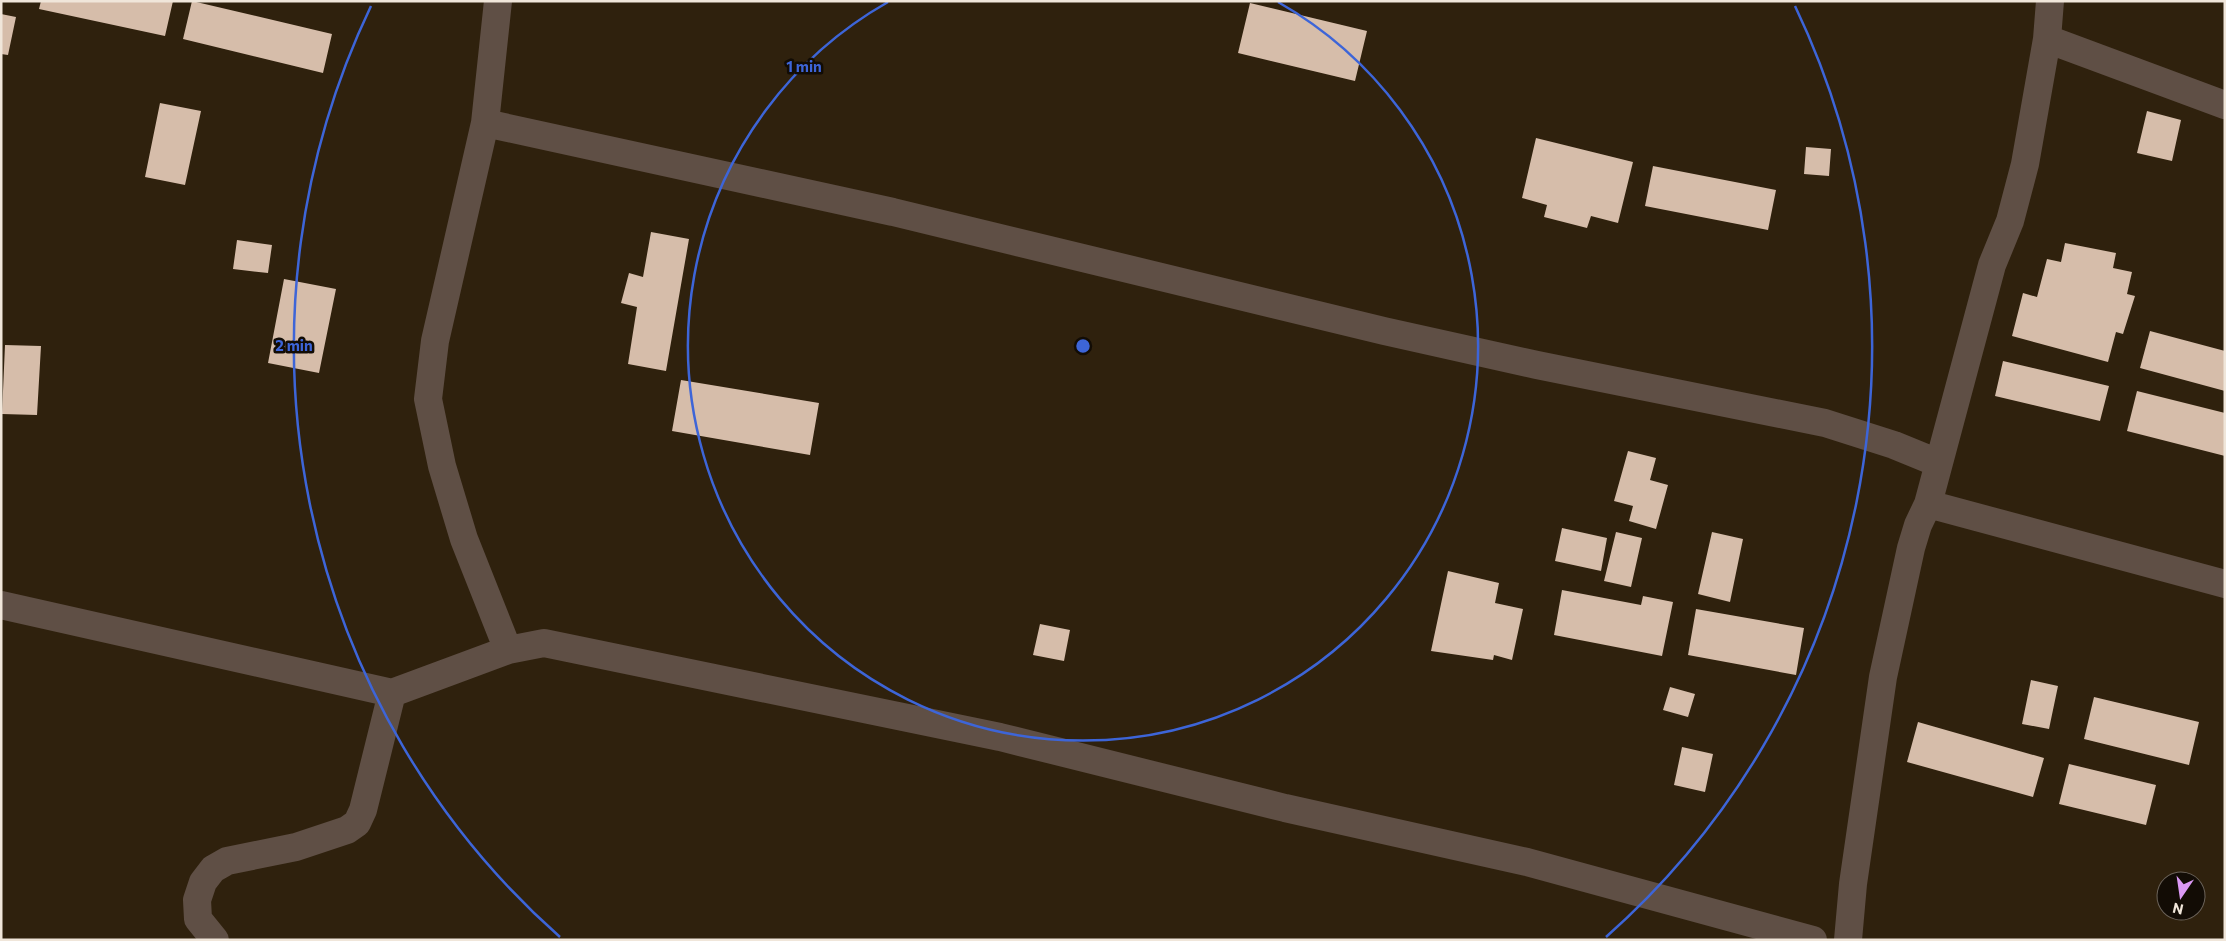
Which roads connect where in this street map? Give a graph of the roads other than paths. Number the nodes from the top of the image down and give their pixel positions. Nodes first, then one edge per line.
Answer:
1 (498, 1) edge
2 (2050, 1) edge
3 (2047, 39) junction
4 (2225, 105) edge
5 (485, 123) junction
6 (1938, 463) junction
7 (1928, 504) junction
8 (2225, 584) edge
9 (1, 605) edge
10 (508, 650) junction
11 (392, 693) junction
12 (215, 940) edge
13 (1813, 940) edge
14 (1848, 940) edge

1 - 5 street
2 - 3 street
3 - 4 street
3 - 6 street
5 - 6 street
5 - 10 street
6 - 7 street
7 - 8 street
7 - 14 street
9 - 11 street
10 - 11 street
10 - 13 street
11 - 12 street

